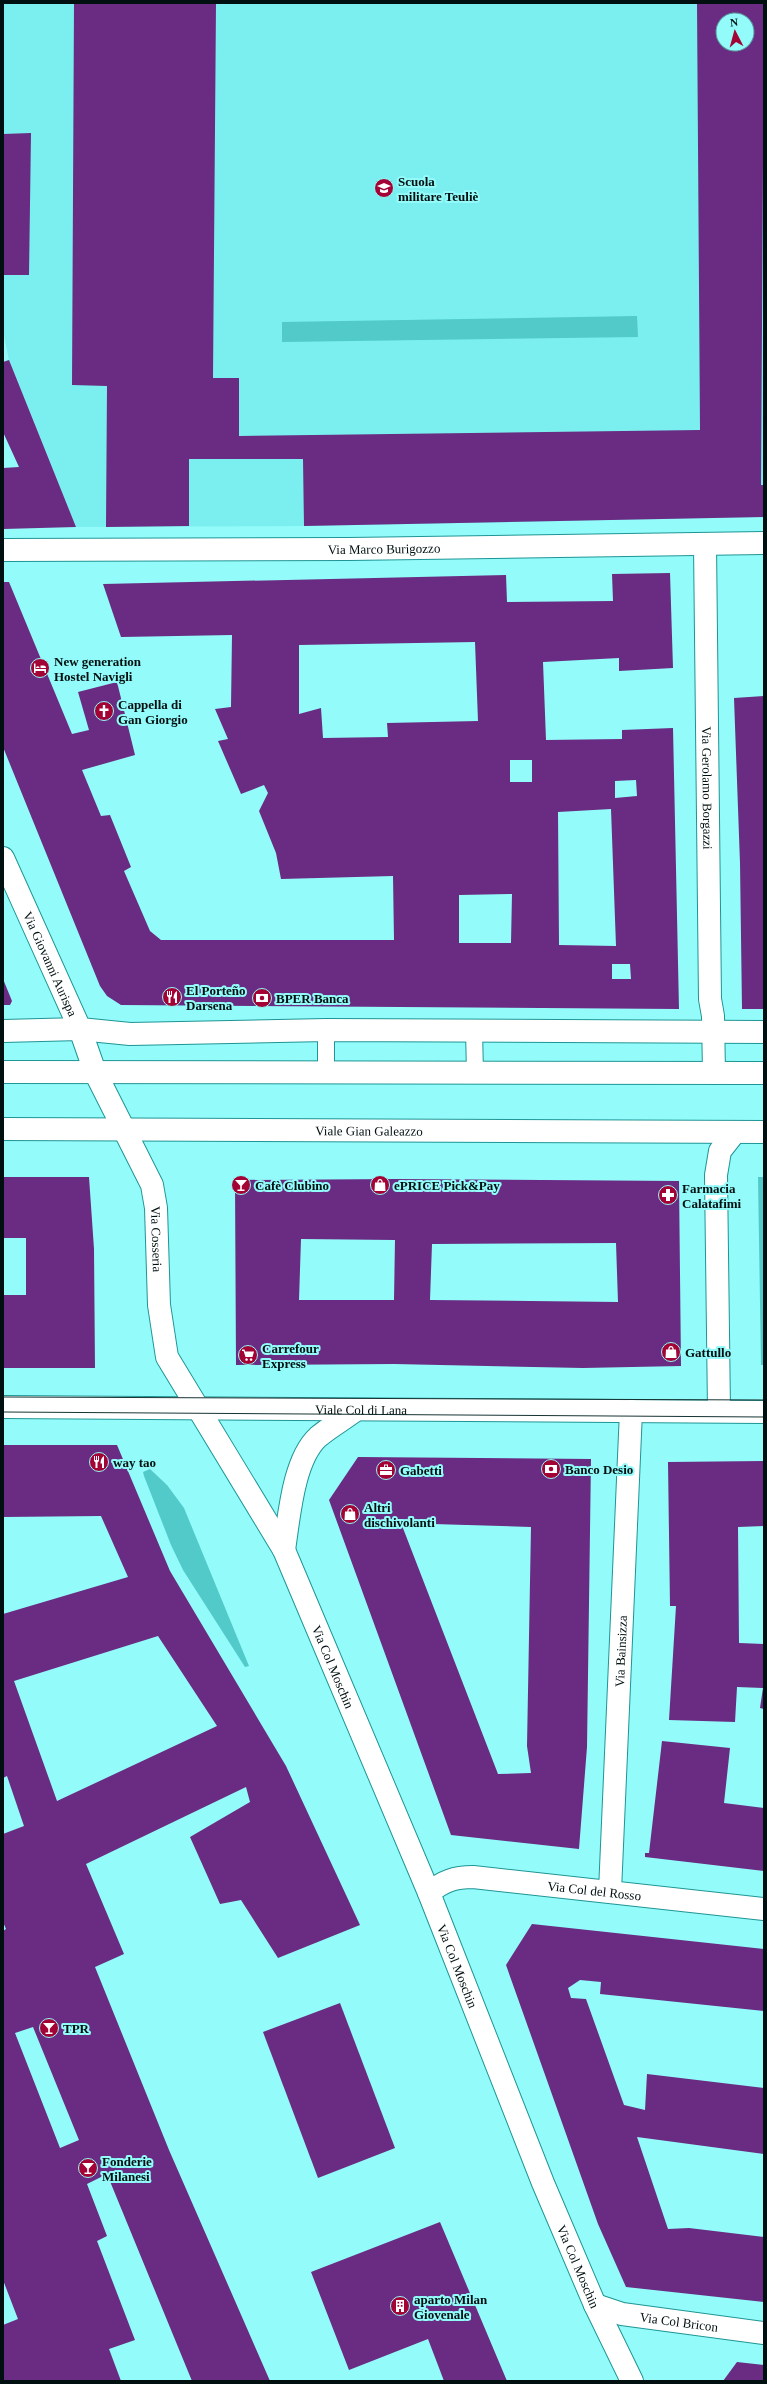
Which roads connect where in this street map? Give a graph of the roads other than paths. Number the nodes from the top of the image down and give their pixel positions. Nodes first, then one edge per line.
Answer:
1 (764, 543) edge
2 (705, 544) junction
3 (3, 550) edge
4 (3, 858) edge
5 (80, 1029) junction
6 (326, 1030) junction
7 (474, 1030) junction
8 (3, 1031) edge
9 (713, 1032) junction
10 (764, 1032) edge
11 (3, 1072) edge
12 (96, 1072) junction
13 (326, 1072) junction
14 (475, 1073) junction
15 (714, 1073) junction
16 (764, 1073) edge
17 (3, 1129) edge
18 (125, 1130) junction
19 (735, 1132) junction
20 (764, 1132) edge
21 (3, 1407) edge
22 (200, 1410) junction
23 (356, 1410) junction
24 (631, 1411) junction
25 (719, 1411) junction
26 (764, 1412) edge
27 (284, 1550) junction
28 (610, 1891) junction
29 (429, 1893) junction
30 (764, 1909) edge
31 (595, 2305) junction
32 (764, 2333) edge
33 (632, 2381) edge

1 - 2 street, Via Marco Burigozzo
2 - 3 street, Via Marco Burigozzo
2 - 9 street, Via Gerolamo Borgazzi
4 - 5 street, Via Giovanni Aurispa
5 - 6 street
5 - 8 street
5 - 12 street, Via Giovanni Aurispa
6 - 7 street
6 - 13 lane
7 - 9 street
7 - 14 lane
9 - 10 street
9 - 15 street
11 - 12 street
12 - 13 street
12 - 18 street, Via Cosseria
13 - 14 street
14 - 15 street
15 - 16 street
17 - 18 street, Viale Gian Galeazzo
18 - 19 street, Viale Gian Galeazzo
18 - 22 street, Via Cosseria
19 - 20 street, Viale Gian Galeazzo
19 - 25 street
21 - 22 street, Viale Col di Lana
22 - 23 street, Viale Col di Lana
22 - 27 street, Via Col Moschin
23 - 24 street, Viale Col di Lana
23 - 27 street
24 - 25 street, Viale Col di Lana
24 - 28 street, Via Bainsizza
25 - 26 street, Viale Col di Lana
27 - 29 street, Via Col Moschin
28 - 29 street, Via Col del Rosso
28 - 30 street, Via Col del Rosso
29 - 31 street, Via Col Moschin
31 - 32 street, Via Col Bricon
31 - 33 street, Via Col Moschin

